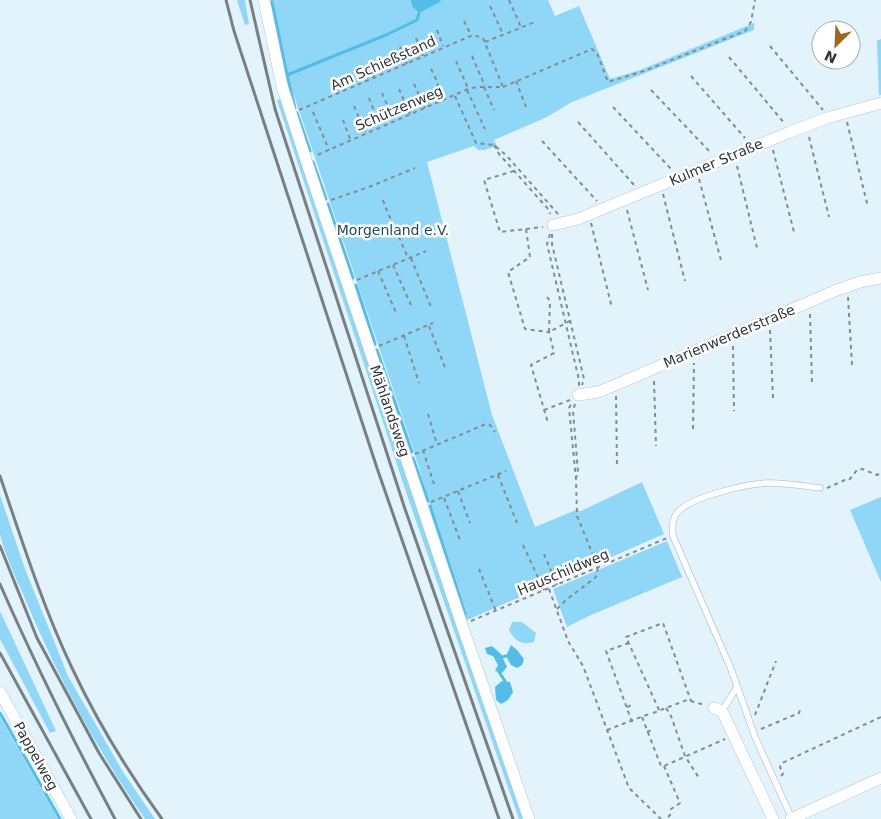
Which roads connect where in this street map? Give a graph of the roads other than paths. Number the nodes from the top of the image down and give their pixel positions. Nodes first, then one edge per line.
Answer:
1 (266, 0) edge
2 (881, 103) edge
3 (554, 224) road end
4 (881, 278) edge
5 (578, 395) road end
6 (820, 488) road end
7 (737, 688) junction
8 (0, 692) edge
9 (718, 710) joint
10 (881, 778) edge
11 (796, 818) edge
12 (71, 819) edge
13 (529, 819) edge
14 (773, 819) edge

1 - 13 street, Mählandsweg
2 - 3 street, Kulmer Straße
4 - 5 street, Marienwerderstraße
6 - 7 lane
7 - 9 lane
7 - 11 lane
8 - 12 street, Pappelweg
9 - 14 street
10 - 11 street

